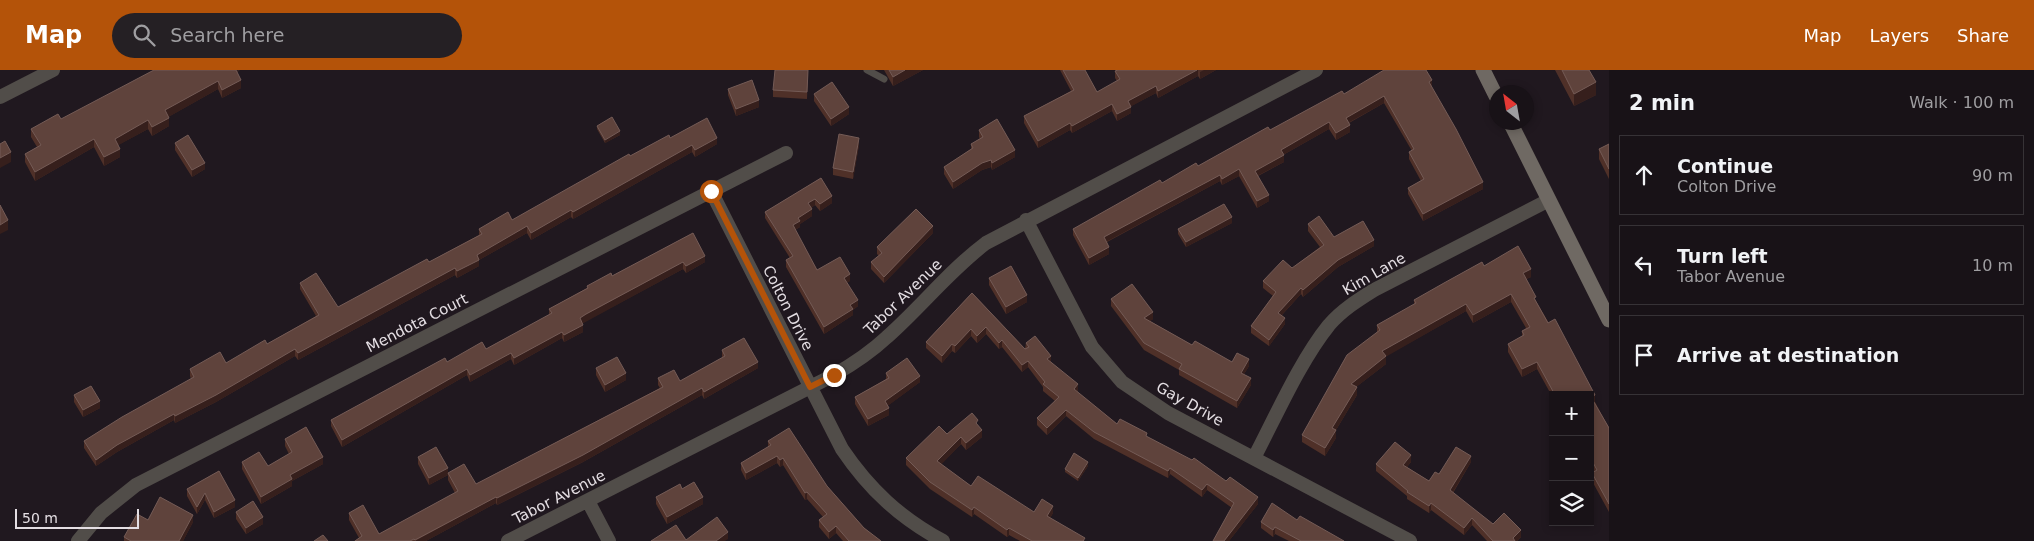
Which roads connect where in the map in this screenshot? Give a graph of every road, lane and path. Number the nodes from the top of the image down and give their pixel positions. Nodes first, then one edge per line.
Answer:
1 (53, 70) edge
2 (867, 70) edge
3 (1316, 70) edge
4 (1483, 70) edge
5 (884, 79) dead end
6 (1490, 85) edge
7 (0, 97) edge
8 (1514, 130) edge
9 (786, 153) dead end
10 (711, 191) junction
11 (1549, 200) junction
12 (1026, 220) junction
13 (1609, 320) edge
14 (810, 387) junction
15 (1254, 458) junction
16 (588, 501) junction
17 (78, 541) edge
18 (508, 541) edge
19 (608, 541) edge
20 (943, 541) edge
21 (1410, 541) edge

1 - 7 street
2 - 5 lane
3 - 12 street, Tabor Avenue
4 - 6 main road
8 - 11 main road
9 - 10 street, Mendota Court
10 - 14 street, Colton Drive
10 - 17 street, Mendota Court
11 - 13 main road
11 - 15 street, Kim Lane
12 - 14 street, Tabor Avenue
12 - 15 street, Gay Drive
14 - 16 street, Tabor Avenue
14 - 20 street, Colton Drive
15 - 21 street, Gay Drive
16 - 18 street, Tabor Avenue
16 - 19 street

